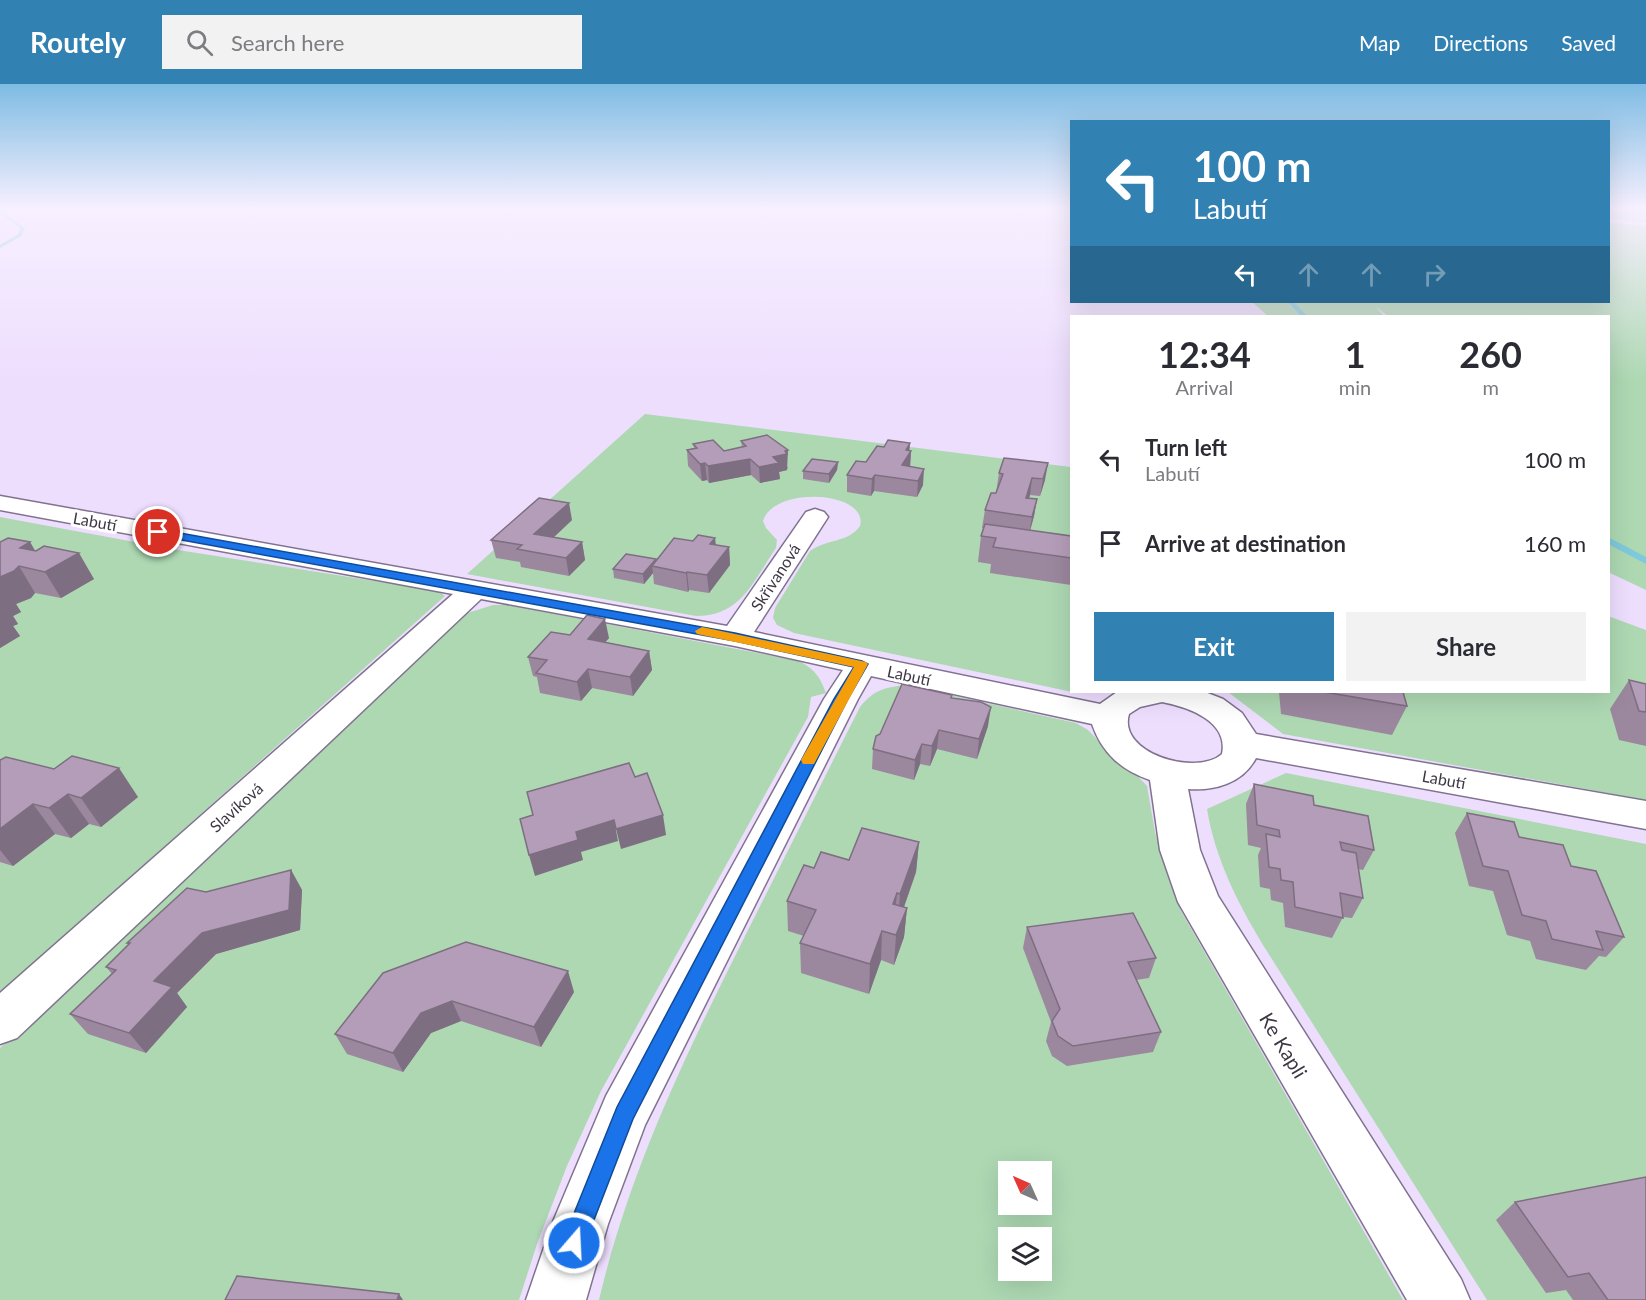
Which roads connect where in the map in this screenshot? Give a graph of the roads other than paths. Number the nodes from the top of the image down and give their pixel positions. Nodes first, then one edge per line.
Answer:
1 (0, 503) edge
2 (814, 518) dead end
3 (473, 591) junction
4 (735, 637) junction
5 (862, 664) junction
6 (1143, 693) edge
7 (1182, 693) edge
8 (1109, 717) junction
9 (1243, 744) junction
10 (1167, 774) junction
11 (1646, 815) edge
12 (0, 1023) edge
13 (556, 1300) edge
14 (1440, 1300) edge

1 - 3 street, Labutí
2 - 4 street, Skřivanová
3 - 4 street, Labutí
3 - 12 street, Slavíková
4 - 5 street, Labutí
5 - 8 street, Labutí
5 - 13 street
6 - 8 street
7 - 9 street
8 - 10 street
9 - 10 street
9 - 11 street, Labutí
10 - 14 street, Ke Kapli

